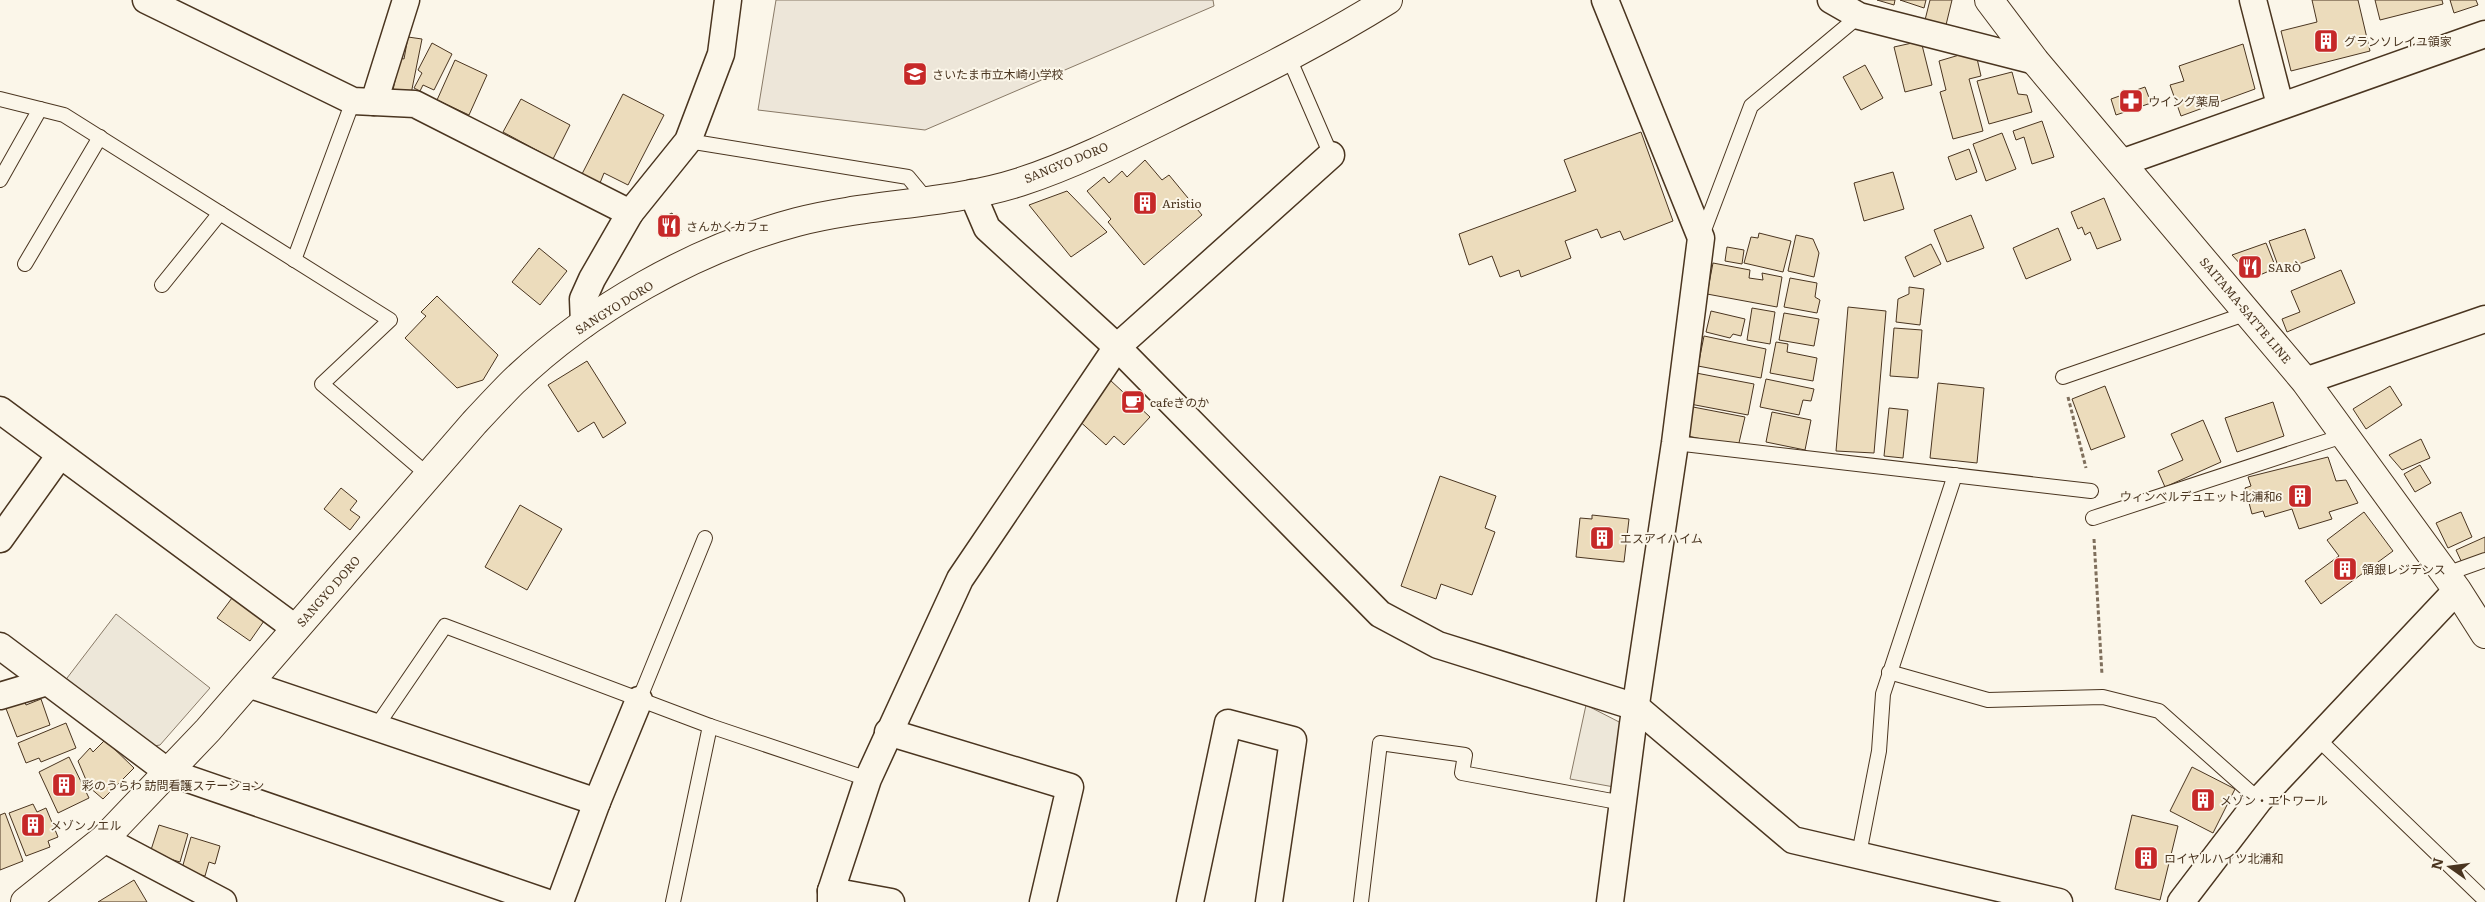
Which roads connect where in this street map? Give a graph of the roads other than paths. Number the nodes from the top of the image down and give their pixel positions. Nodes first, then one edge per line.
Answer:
1 (146, 0) edge
2 (406, 0) edge
3 (728, 0) edge
4 (1388, 0) edge
5 (1605, 0) edge
6 (1831, 0) edge
7 (1989, 0) edge
8 (2253, 0) edge
9 (1859, 16) junction
10 (2485, 34) edge
11 (1289, 58) junction
12 (2035, 61) junction
13 (0, 98) edge
14 (364, 101) junction
15 (2280, 105) junction
16 (40, 109) junction
17 (100, 137) junction
18 (688, 142) junction
19 (1330, 155) joint
20 (2120, 163) junction
21 (0, 180) edge
22 (972, 193) junction
23 (927, 200) junction
24 (220, 213) junction
25 (630, 214) junction
26 (1701, 238) junction
27 (294, 260) junction
28 (25, 264) dead end
29 (162, 285) dead end
30 (2248, 313) junction
31 (2485, 319) edge
32 (584, 324) junction
33 (1117, 347) junction
34 (2063, 377) road end
35 (2305, 381) junction
36 (0, 410) edge
37 (2346, 434) junction
38 (1675, 443) junction
39 (60, 455) junction
40 (428, 475) junction
41 (1955, 475) junction
42 (2091, 491) road end
43 (2093, 518) road end
44 (0, 538) edge
45 (705, 538) dead end
46 (2485, 560) edge
47 (2452, 582) junction
48 (295, 628) junction
49 (2485, 634) edge
50 (0, 646) edge
51 (1889, 672) junction
52 (47, 682) junction
53 (248, 684) junction
54 (0, 696) edge
55 (639, 700) junction
56 (1636, 707) junction
57 (710, 726) junction
58 (376, 728) junction
59 (888, 732) junction
60 (2318, 738) junction
61 (168, 772) junction
62 (868, 779) junction
63 (2259, 800) junction
64 (597, 802) junction
65 (1623, 803) junction
66 (104, 839) junction
67 (1859, 854) junction
68 (831, 896) edge
69 (2485, 900) edge
70 (214, 901) edge
71 (25, 902) edge
72 (545, 902) edge
73 (560, 902) edge
74 (673, 902) edge
75 (890, 902) edge
76 (1043, 902) edge
77 (1190, 902) edge
78 (1269, 902) edge
79 (1361, 902) edge
80 (1610, 902) edge
81 (2059, 902) edge
82 (2181, 902) edge

1 - 14 street
2 - 14 street
3 - 18 street
4 - 11 main road, SANGYO DORO
5 - 26 street
6 - 9 street
7 - 12 main road, SAITAMA-SATTE LINE
8 - 15 street
9 - 12 street
9 - 26 lane
10 - 15 street
11 - 19 lane
11 - 22 main road, SANGYO DORO
12 - 20 main road, SAITAMA-SATTE LINE
13 - 16 lane
14 - 25 street
14 - 27 lane
15 - 20 street
16 - 17 lane
16 - 21 lane
17 - 24 lane
17 - 28 lane
18 - 23 lane
18 - 25 street
19 - 33 street
20 - 30 main road, SAITAMA-SATTE LINE
22 - 23 main road, SANGYO DORO
22 - 33 street
23 - 32 main road, SANGYO DORO
24 - 27 lane
24 - 29 lane
25 - 32 street
26 - 38 street
27 - 40 lane
30 - 34 lane
30 - 35 main road, SAITAMA-SATTE LINE
31 - 35 street
32 - 40 main road, SANGYO DORO
33 - 56 street
33 - 59 street
35 - 37 main road, SAITAMA-SATTE LINE
36 - 39 street
37 - 43 lane
37 - 47 main road, SAITAMA-SATTE LINE
38 - 41 lane
38 - 56 street
39 - 44 street
39 - 48 street
40 - 48 main road, SANGYO DORO
41 - 42 lane
41 - 51 lane
45 - 55 lane
46 - 47 lane
47 - 49 main road, SAITAMA-SATTE LINE
47 - 60 street
48 - 53 main road, SANGYO DORO
50 - 52 street
51 - 63 lane
51 - 67 lane
52 - 54 street
52 - 61 street
53 - 58 street
53 - 61 main road, SANGYO DORO
55 - 57 lane
55 - 58 lane
55 - 64 street
56 - 65 street
56 - 67 street
57 - 62 lane
57 - 74 lane
58 - 64 street
59 - 62 street
59 - 76 street
60 - 63 street
60 - 69 lane
61 - 66 main road, SANGYO DORO
61 - 72 street
62 - 68 street
63 - 82 street
64 - 73 street
65 - 79 lane
65 - 80 street
66 - 70 street
66 - 71 main road, SANGYO DORO
67 - 81 street
68 - 75 street
77 - 78 street

